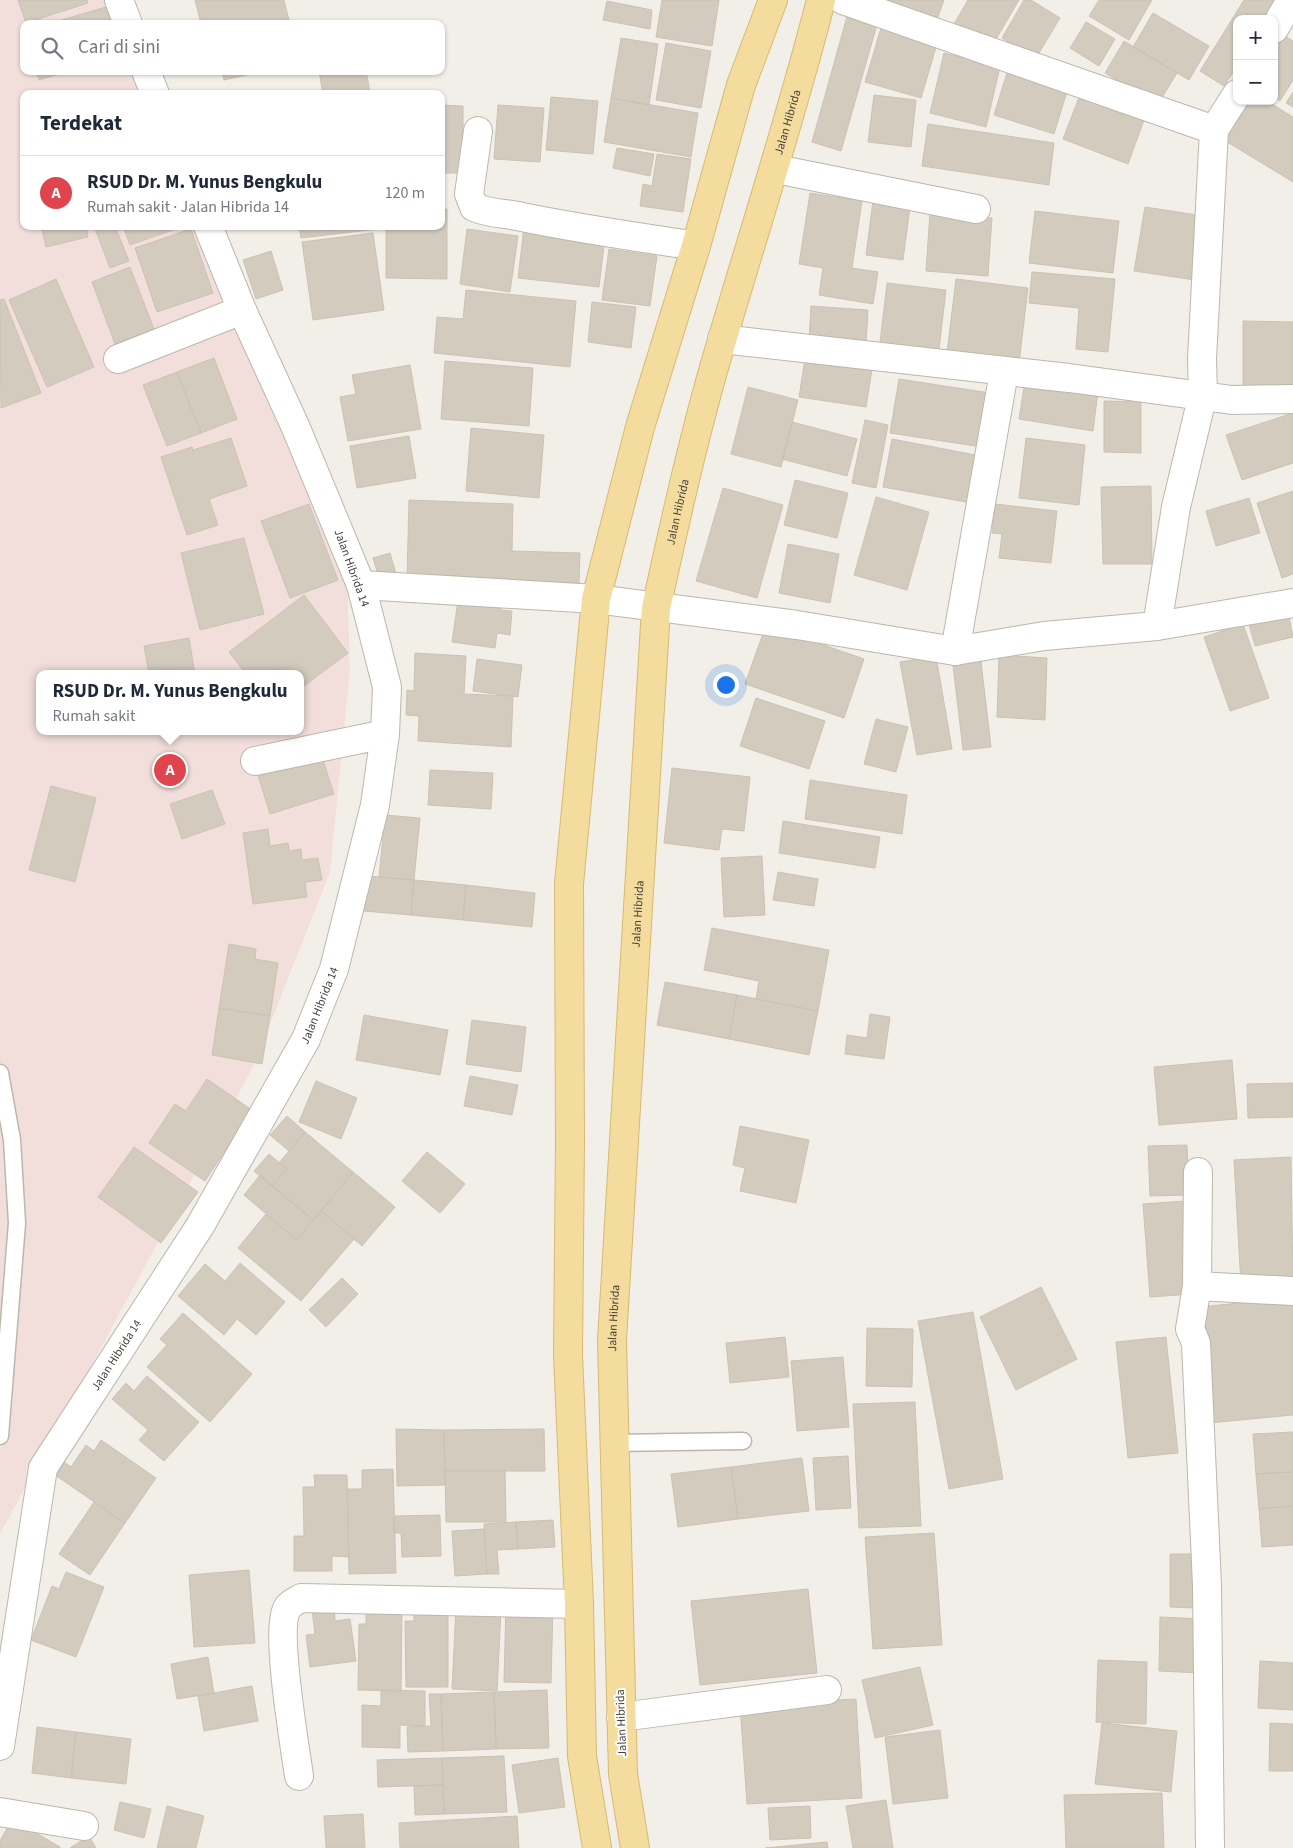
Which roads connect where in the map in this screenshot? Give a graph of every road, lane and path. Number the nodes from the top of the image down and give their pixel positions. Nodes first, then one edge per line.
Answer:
1 (119, 0) edge
2 (773, 0) edge
3 (821, 0) edge
4 (843, 0) edge
5 (1291, 0) edge
6 (126, 20) edge
7 (1278, 22) edge
8 (148, 75) edge
9 (153, 90) edge
10 (1233, 100) edge
11 (1214, 130) junction
12 (478, 131) dead end
13 (776, 169) junction
14 (976, 209) dead end
15 (210, 230) edge
16 (696, 246) junction
17 (242, 310) junction
18 (722, 339) junction
19 (118, 359) dead end
20 (1004, 372) junction
21 (1203, 394) junction
22 (1293, 399) edge
23 (361, 585) junction
24 (596, 599) junction
25 (1293, 603) edge
26 (656, 608) junction
27 (1157, 626) junction
28 (956, 651) junction
29 (385, 734) junction
30 (255, 761) dead end
31 (0, 1073) edge
32 (1198, 1172) dead end
33 (1197, 1286) junction
34 (1293, 1291) edge
35 (0, 1436) edge
36 (743, 1441) dead end
37 (614, 1442) junction
38 (579, 1604) junction
39 (827, 1690) dead end
40 (621, 1717) junction
41 (0, 1746) edge
42 (299, 1776) dead end
43 (0, 1812) edge
44 (84, 1826) dead end
45 (597, 1848) edge
46 (635, 1848) edge
47 (1210, 1848) edge

1 - 6 street
2 - 16 main road
3 - 13 main road, Jalan Hibrida
4 - 11 street
5 - 7 street
8 - 9 street
10 - 11 street
11 - 21 street
12 - 16 street
13 - 14 street
13 - 18 main road, Jalan Hibrida
15 - 17 street, Jalan Hibrida 14
16 - 24 main road
17 - 19 street
17 - 23 street, Jalan Hibrida 14
18 - 20 street
18 - 26 main road, Jalan Hibrida
20 - 21 street
20 - 28 street
21 - 22 street
21 - 27 street
23 - 24 street
23 - 29 street, Jalan Hibrida 14
24 - 26 street
24 - 38 main road
25 - 27 street
26 - 28 street
26 - 37 main road, Jalan Hibrida
27 - 28 street
29 - 30 street
29 - 41 street, Jalan Hibrida 14
31 - 35 lane
32 - 33 street
33 - 34 street
33 - 47 street
36 - 37 lane
37 - 40 main road, Jalan Hibrida
38 - 42 street
38 - 45 main road
39 - 40 street
40 - 46 main road, Jalan Hibrida
43 - 44 street

